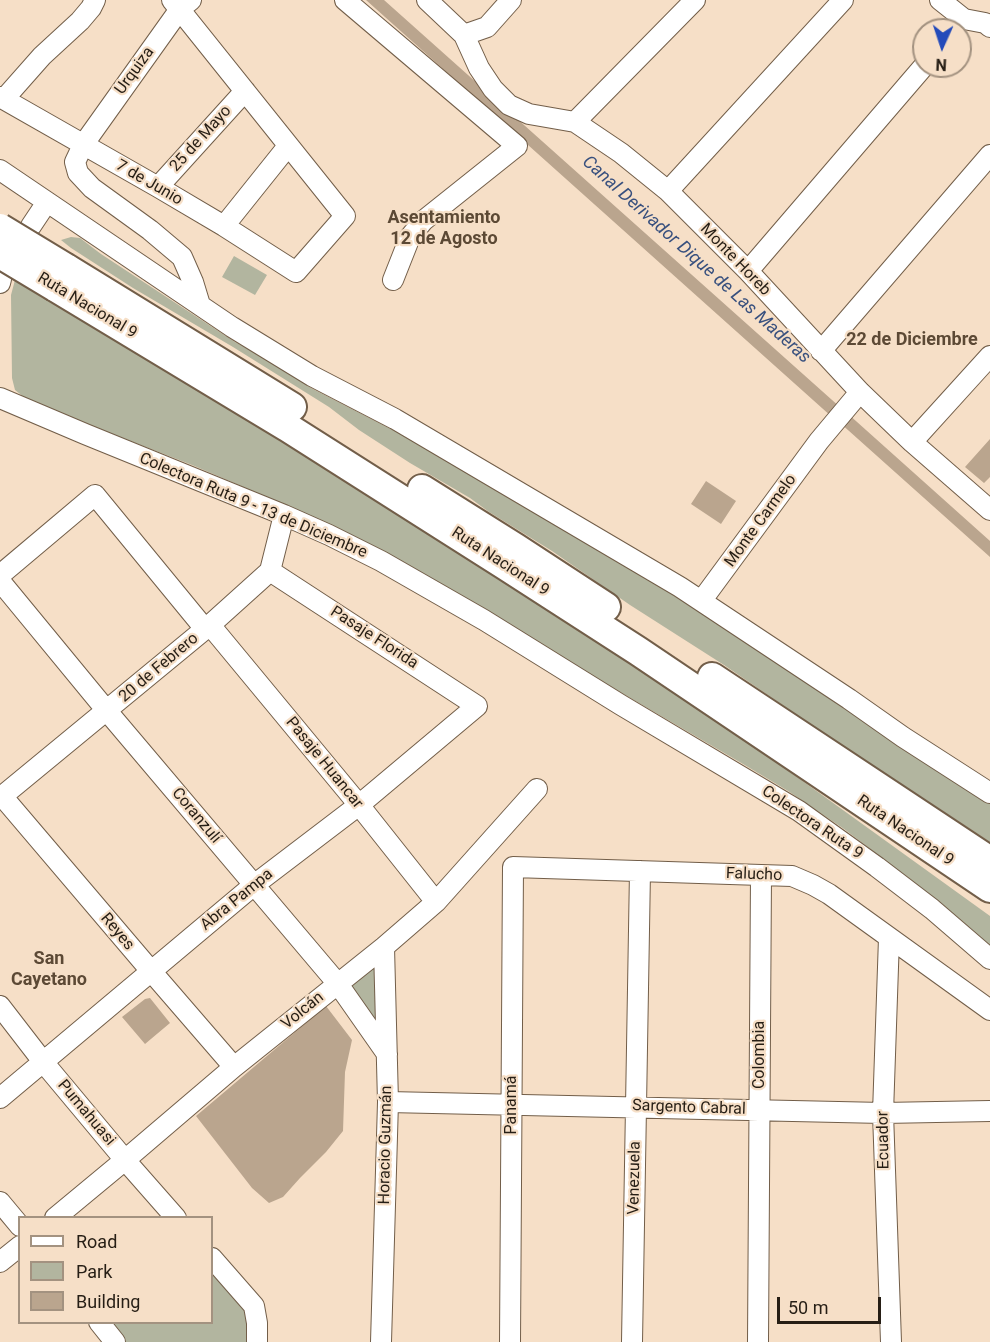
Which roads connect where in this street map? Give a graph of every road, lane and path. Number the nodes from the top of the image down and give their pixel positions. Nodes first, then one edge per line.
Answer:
1 (95, 0) edge
2 (345, 0) edge
3 (427, 0) edge
4 (511, 0) edge
5 (695, 0) edge
6 (843, 0) edge
7 (940, 0) edge
8 (181, 3) edge
9 (954, 18) edge
10 (972, 24) edge
11 (990, 27) edge
12 (464, 36) junction
13 (914, 78) edge
14 (245, 91) junction
15 (2, 98) edge
16 (575, 122) junction
17 (83, 145) junction
18 (288, 146) junction
19 (990, 155) edge
20 (0, 170) edge
21 (158, 186) junction
22 (668, 191) junction
23 (47, 202) junction
24 (31, 226) dead end
25 (224, 226) junction
26 (0, 228) edge
27 (0, 272) edge
28 (748, 272) junction
29 (61, 277) junction
30 (393, 280) dead end
31 (200, 305) junction
32 (821, 351) junction
33 (990, 356) edge
34 (860, 392) junction
35 (0, 398) edge
36 (912, 442) junction
37 (990, 510) edge
38 (284, 515) junction
39 (270, 571) junction
40 (0, 575) edge
41 (0, 581) edge
42 (702, 600) junction
43 (207, 627) junction
44 (621, 705) joint
45 (477, 706) joint
46 (107, 711) junction
47 (537, 789) dead end
48 (990, 793) edge
49 (1, 797) edge
50 (359, 805) junction
51 (950, 834) junction
52 (990, 851) edge
53 (990, 861) edge
54 (954, 864) junction
55 (513, 867) joint
56 (640, 871) junction
57 (760, 875) junction
58 (254, 885) junction
59 (990, 888) edge
60 (990, 897) edge
61 (436, 902) junction
62 (889, 938) junction
63 (384, 947) junction
64 (990, 959) edge
65 (151, 971) junction
66 (338, 984) junction
67 (0, 1006) edge
68 (990, 1010) edge
69 (387, 1054) junction
70 (44, 1063) junction
71 (234, 1067) junction
72 (0, 1098) edge
73 (388, 1102) junction
74 (512, 1104) junction
75 (636, 1107) junction
76 (760, 1111) junction
77 (990, 1111) edge
78 (883, 1113) junction
79 (125, 1160) junction
80 (0, 1202) edge
81 (57, 1216) edge
82 (174, 1216) edge
83 (18, 1224) edge
84 (18, 1248) edge
85 (213, 1259) edge
86 (0, 1262) edge
87 (100, 1324) edge
88 (115, 1342) edge
89 (257, 1342) edge
90 (381, 1342) edge
91 (510, 1342) edge
92 (632, 1342) edge
93 (758, 1342) edge
94 (891, 1342) edge

1 - 15 street
2 - 30 street
3 - 12 street
4 - 12 street
5 - 16 street
6 - 22 street
7 - 9 street
8 - 14 street
8 - 17 street, Urquiza
10 - 11 street
12 - 16 street
13 - 28 street
14 - 18 street
14 - 21 street, 25 de Mayo
15 - 17 street, 7 de Junio
16 - 22 street, Monte Horeb
17 - 21 street, 7 de Junio
17 - 31 street
18 - 25 street
18 - 25 street, 7 de Junio
19 - 32 street
20 - 23 street
21 - 25 street, 7 de Junio
22 - 28 street, Monte Horeb
23 - 24 street
23 - 31 street
26 - 29 highway, Ruta Nacional 9, bridge
27 - 29 highway, Ruta Nacional 9, bridge
28 - 32 street, Monte Horeb
29 - 51 highway, Ruta Nacional 9
29 - 54 highway, Ruta Nacional 9
31 - 42 street
32 - 34 street, Monte Horeb
33 - 36 street
34 - 36 street, Monte Horeb
34 - 42 street, Monte Carmelo
35 - 38 street, Colectora Ruta 9 - 13 de Diciembre
36 - 37 street, Monte Horeb
38 - 39 street
38 - 44 street, Colectora Ruta 9 - 13 de Diciembre
39 - 43 street, 20 de Febrero
39 - 45 street, Pasaje Florida
40 - 43 street, Pasaje Huancar
41 - 46 street, Coranzulí
42 - 48 street
43 - 46 street, 20 de Febrero
43 - 50 street, Pasaje Huancar
44 - 64 street, Colectora Ruta 9
45 - 50 street, Abra Pampa
46 - 49 street, 20 de Febrero
46 - 58 street, Coranzulí
47 - 61 street, Volcán
49 - 65 street, Reyes
50 - 58 street, Abra Pampa
50 - 61 street, Pasaje Huancar
51 - 52 highway
51 - 53 highway, Ruta Nacional 9
54 - 59 highway, Ruta Nacional 9
54 - 60 highway
55 - 56 street, Falucho
55 - 74 street, Panamá
56 - 57 street, Falucho
56 - 75 street, Venezuela
57 - 62 street, Falucho
57 - 76 street, Colombia
58 - 65 street, Abra Pampa
58 - 66 street, Coranzulí
61 - 63 street, Volcán
62 - 68 street, Falucho
62 - 78 street, Ecuador
63 - 66 street, Volcán
63 - 69 street, Horacio Guzmán
65 - 70 street, Abra Pampa
65 - 71 street, Reyes
66 - 69 street, Coranzulí
66 - 71 street, Volcán
67 - 70 street, Pumahuasi
69 - 73 street, Horacio Guzmán
70 - 72 street, Abra Pampa
70 - 79 street, Pumahuasi
71 - 79 street, Volcán
73 - 74 street, Sargento Cabral
73 - 90 street, Horacio Guzmán
74 - 75 street, Sargento Cabral
74 - 91 street, Panamá
75 - 76 street, Sargento Cabral
75 - 92 street, Venezuela
76 - 78 street, Sargento Cabral
76 - 93 street, Colombia
77 - 78 street, Sargento Cabral
78 - 94 street, Ecuador
79 - 81 street, Volcán
79 - 82 street, Pumahuasi
80 - 83 street
84 - 86 street
85 - 89 street
87 - 88 street

